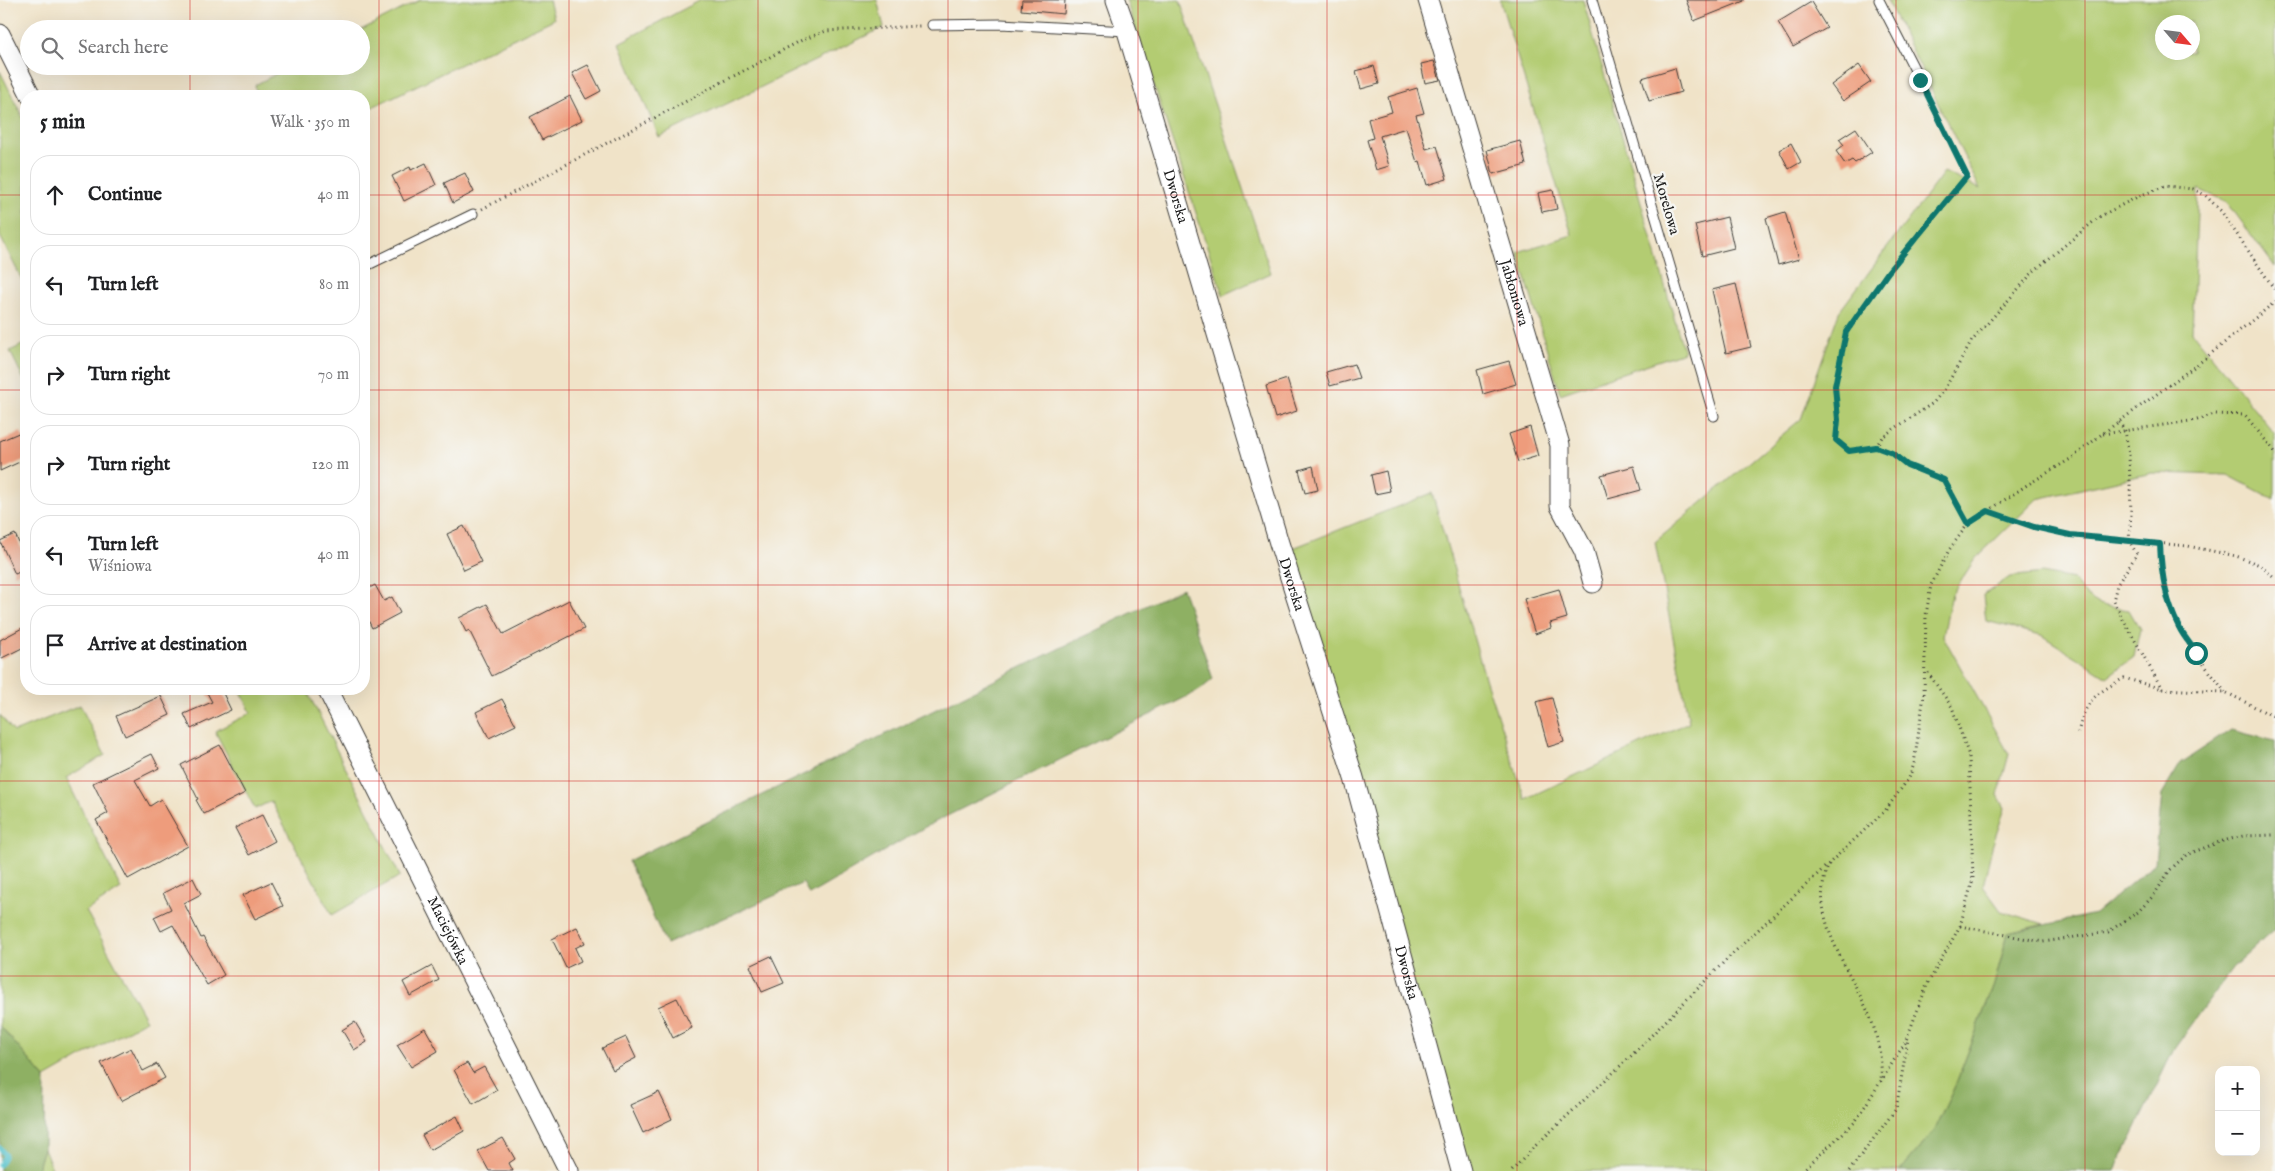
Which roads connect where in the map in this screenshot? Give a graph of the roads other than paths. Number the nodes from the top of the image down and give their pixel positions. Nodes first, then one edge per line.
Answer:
1 (1116, 0) edge
2 (1428, 0) edge
3 (1592, 0) edge
4 (1879, 0) edge
5 (932, 25) road end
6 (1128, 31) junction
7 (0, 34) edge
8 (20, 74) edge
9 (20, 75) edge
10 (1920, 80) road end
11 (28, 90) edge
12 (473, 214) road end
13 (370, 264) edge
14 (1714, 416) dead end
15 (1593, 583) dead end
16 (330, 695) edge
17 (569, 1171) edge
18 (1461, 1171) edge

1 - 6 street, Dworska
2 - 15 street, Jabłoniowa
3 - 14 lane, Morelowa
4 - 10 lane
5 - 6 lane
6 - 18 street, Dworska
7 - 8 street
9 - 11 street
12 - 13 lane
16 - 17 street, Maciejówka

